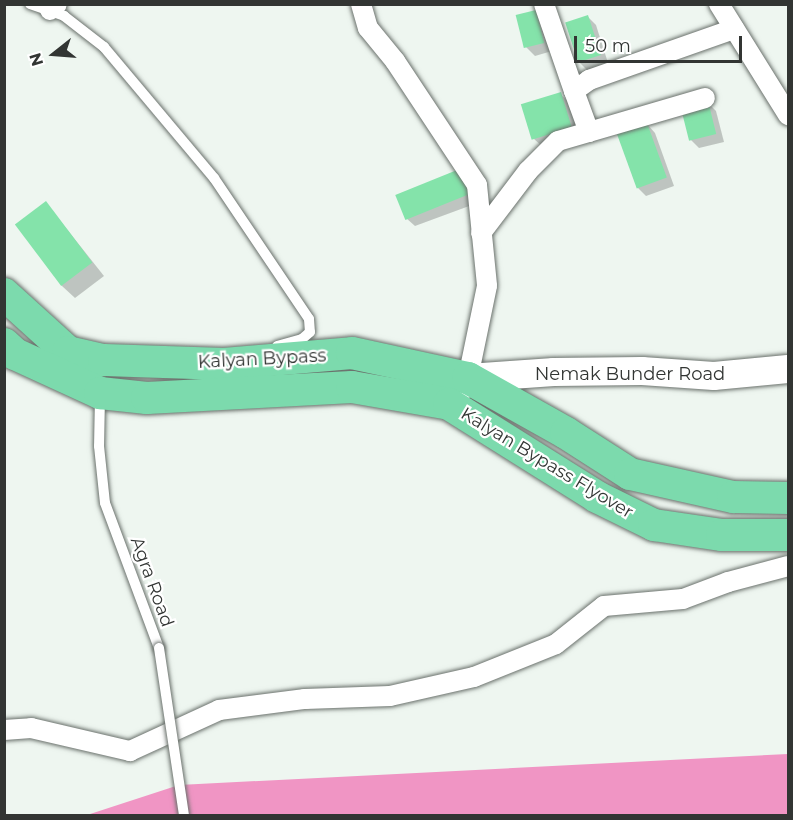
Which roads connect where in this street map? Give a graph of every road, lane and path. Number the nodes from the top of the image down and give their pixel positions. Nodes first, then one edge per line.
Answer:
1 (30, 4) edge
2 (544, 4) edge
3 (719, 4) edge
4 (367, 6) edge
5 (54, 7) edge
6 (734, 29) junction
7 (574, 91) junction
8 (705, 98) dead end
9 (789, 115) edge
10 (589, 132) junction
11 (482, 233) junction
12 (4, 294) edge
13 (4, 344) edge
14 (224, 364) junction
15 (789, 369) edge
16 (102, 377) junction
17 (468, 378) junction
18 (449, 404) junction
19 (721, 487) dead end
20 (789, 489) edge
21 (789, 498) edge
22 (789, 535) edge
23 (789, 566) edge
24 (4, 730) edge
25 (184, 816) edge

1 - 5 lane
2 - 7 street
3 - 6 street
4 - 11 street
5 - 14 lane
6 - 7 street
6 - 9 street
7 - 10 street
8 - 10 street
10 - 11 street
11 - 17 street
12 - 16 main road, Kalyan Bypass
13 - 16 main road, Kalyan Bypass
14 - 16 main road, Kalyan Bypass
14 - 17 main road, Kalyan Bypass
15 - 17 street, Nemak Bunder Road
16 - 18 main road, Kalyan Bypass
16 - 25 lane, Agra Road, bridge
17 - 18 street
17 - 21 main road, Kalyan Bypass Flyover
18 - 22 main road, Kalyan Bypass Flyover
19 - 20 street
23 - 24 street

